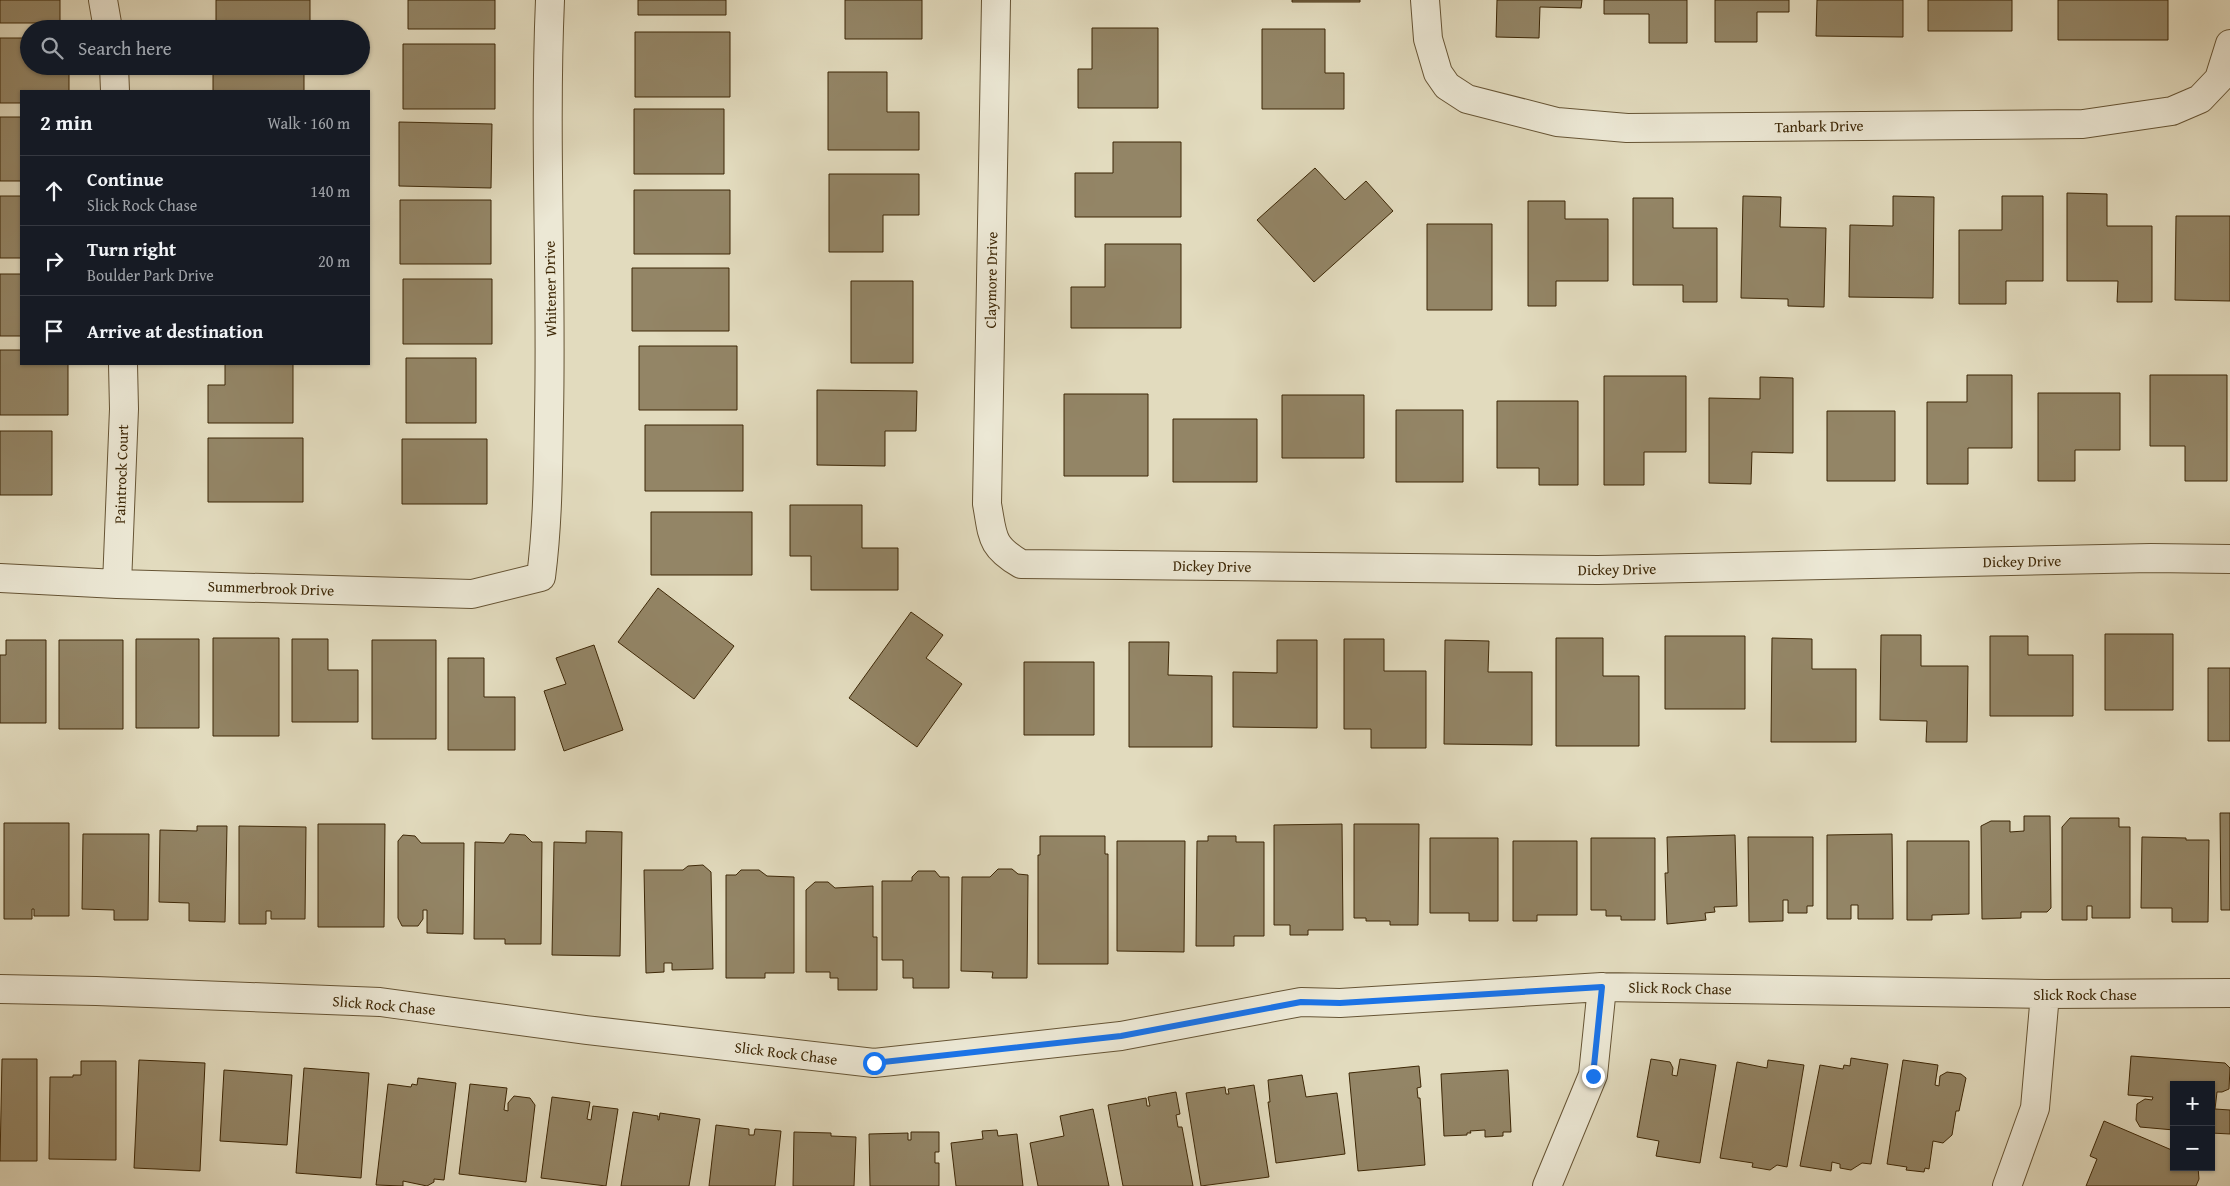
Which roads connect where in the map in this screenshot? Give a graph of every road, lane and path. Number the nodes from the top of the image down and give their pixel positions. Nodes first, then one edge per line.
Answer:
1 (103, 0) edge
2 (550, 0) edge
3 (996, 0) edge
4 (1425, 0) edge
5 (106, 20) edge
6 (2230, 44) edge
7 (114, 75) edge
8 (115, 90) edge
9 (123, 365) edge
10 (1006, 555) joint
11 (2230, 559) edge
12 (541, 577) joint
13 (0, 578) edge
14 (117, 584) junction
15 (1602, 987) junction
16 (0, 990) edge
17 (2230, 993) edge
18 (2045, 994) junction
19 (1547, 1186) edge
20 (2007, 1186) edge

1 - 5 street
2 - 12 street, Whitener Drive
3 - 10 street, Claymore Drive
4 - 6 street, Tanbark Drive
7 - 8 street
9 - 14 street, Paintrock Court
10 - 11 street, Dickey Drive
12 - 14 street, Summerbrook Drive
13 - 14 street, Summerbrook Drive
15 - 16 street, Slick Rock Chase
15 - 18 street, Slick Rock Chase
15 - 19 street
17 - 18 street, Slick Rock Chase
18 - 20 street

